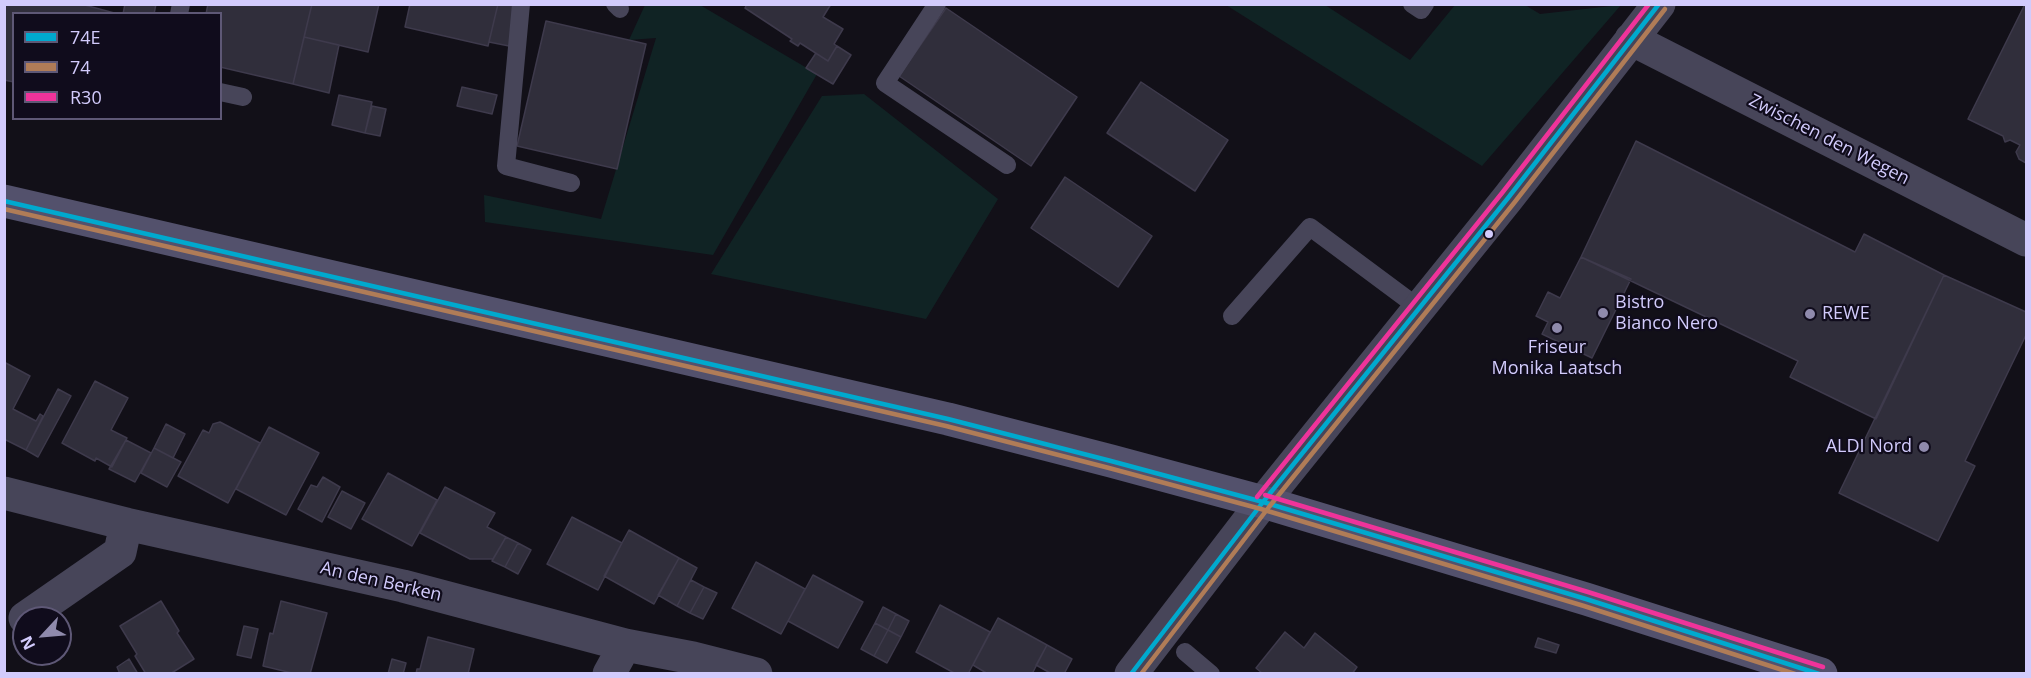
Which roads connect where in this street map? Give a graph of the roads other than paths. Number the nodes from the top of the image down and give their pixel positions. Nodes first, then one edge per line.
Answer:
1 (521, 4) edge
2 (937, 4) edge
3 (1412, 4) edge
4 (1425, 4) edge
5 (1659, 4) edge
6 (1631, 39) junction
7 (222, 92) edge
8 (243, 97) dead end
9 (1007, 165) dead end
10 (571, 183) dead end
11 (4, 201) edge
12 (2026, 240) edge
13 (1419, 308) junction
14 (1232, 316) dead end
15 (4, 493) edge
16 (1263, 502) junction
17 (126, 524) junction
18 (42, 606) edge
19 (625, 645) junction
20 (1185, 652) dead end
21 (609, 674) edge
22 (756, 674) edge
23 (1131, 674) edge
24 (1211, 674) edge
25 (1821, 674) edge

1 - 10 lane
2 - 9 lane
3 - 4 lane
5 - 6 street
6 - 12 street, Zwischen den Wegen
6 - 13 street
7 - 8 lane
11 - 16 main road
13 - 14 lane
13 - 16 street
15 - 17 street, An den Berken
16 - 23 street
16 - 25 main road
17 - 18 street
17 - 19 street, An den Berken
19 - 21 street
19 - 22 street, An den Berken
20 - 24 lane

